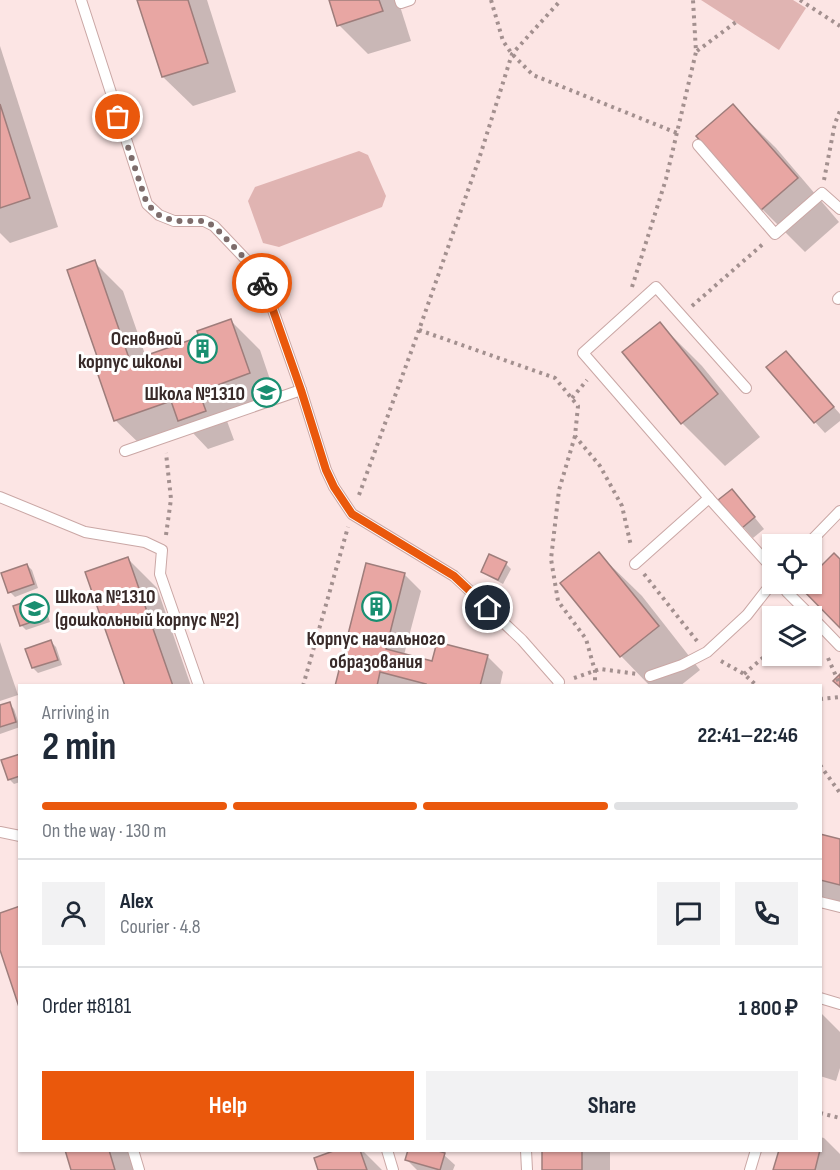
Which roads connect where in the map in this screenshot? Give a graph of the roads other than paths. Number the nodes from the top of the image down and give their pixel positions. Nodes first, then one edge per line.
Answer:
1 (81, 0) edge
2 (400, 0) edge
3 (410, 0) edge
4 (698, 145) dead end
5 (840, 209) edge
6 (746, 388) dead end
7 (301, 390) junction
8 (125, 451) dead end
9 (0, 497) edge
10 (709, 498) junction
11 (840, 511) edge
12 (818, 534) edge
13 (762, 557) edge
14 (635, 564) road end
15 (763, 594) edge
16 (789, 594) edge
17 (800, 606) edge
18 (822, 628) edge
19 (840, 646) edge
20 (650, 676) road end
21 (198, 684) edge
22 (559, 684) edge
23 (0, 831) edge
24 (18, 836) edge
25 (822, 902) edge
26 (840, 907) edge
27 (822, 999) edge
28 (840, 1004) edge
29 (134, 1152) edge
30 (388, 1152) edge
31 (526, 1152) edge
32 (755, 1152) edge
33 (139, 1170) edge
34 (393, 1170) edge
35 (527, 1170) edge
36 (750, 1170) edge

1 - 7 lane
2 - 3 lane
4 - 5 lane
6 - 10 lane
7 - 8 lane
7 - 22 lane
9 - 21 lane
10 - 13 lane
10 - 14 lane
11 - 12 lane
15 - 20 lane
16 - 17 lane
18 - 19 lane
23 - 24 lane
25 - 26 lane
27 - 28 lane
29 - 33 lane
30 - 34 lane
31 - 35 lane
32 - 36 lane

